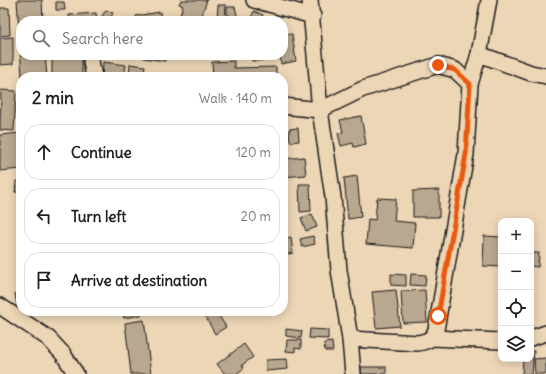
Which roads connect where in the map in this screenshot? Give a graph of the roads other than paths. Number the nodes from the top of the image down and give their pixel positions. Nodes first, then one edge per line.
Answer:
1 (254, 0) edge
2 (310, 0) edge
3 (489, 0) edge
4 (313, 16) junction
5 (479, 54) junction
6 (91, 60) dead end
7 (93, 72) edge
8 (546, 76) edge
9 (470, 84) junction
10 (288, 107) edge
11 (320, 110) junction
12 (0, 306) edge
13 (546, 334) edge
14 (534, 337) edge
15 (432, 338) junction
16 (350, 339) junction
17 (498, 341) edge
18 (76, 374) edge
19 (353, 374) edge

1 - 4 street
2 - 4 street
3 - 5 street
4 - 11 street
5 - 8 street
5 - 9 street
6 - 7 street
9 - 11 street
9 - 15 street
10 - 11 street
11 - 16 street
12 - 18 street
13 - 14 street
15 - 16 street
15 - 17 street
16 - 19 street

